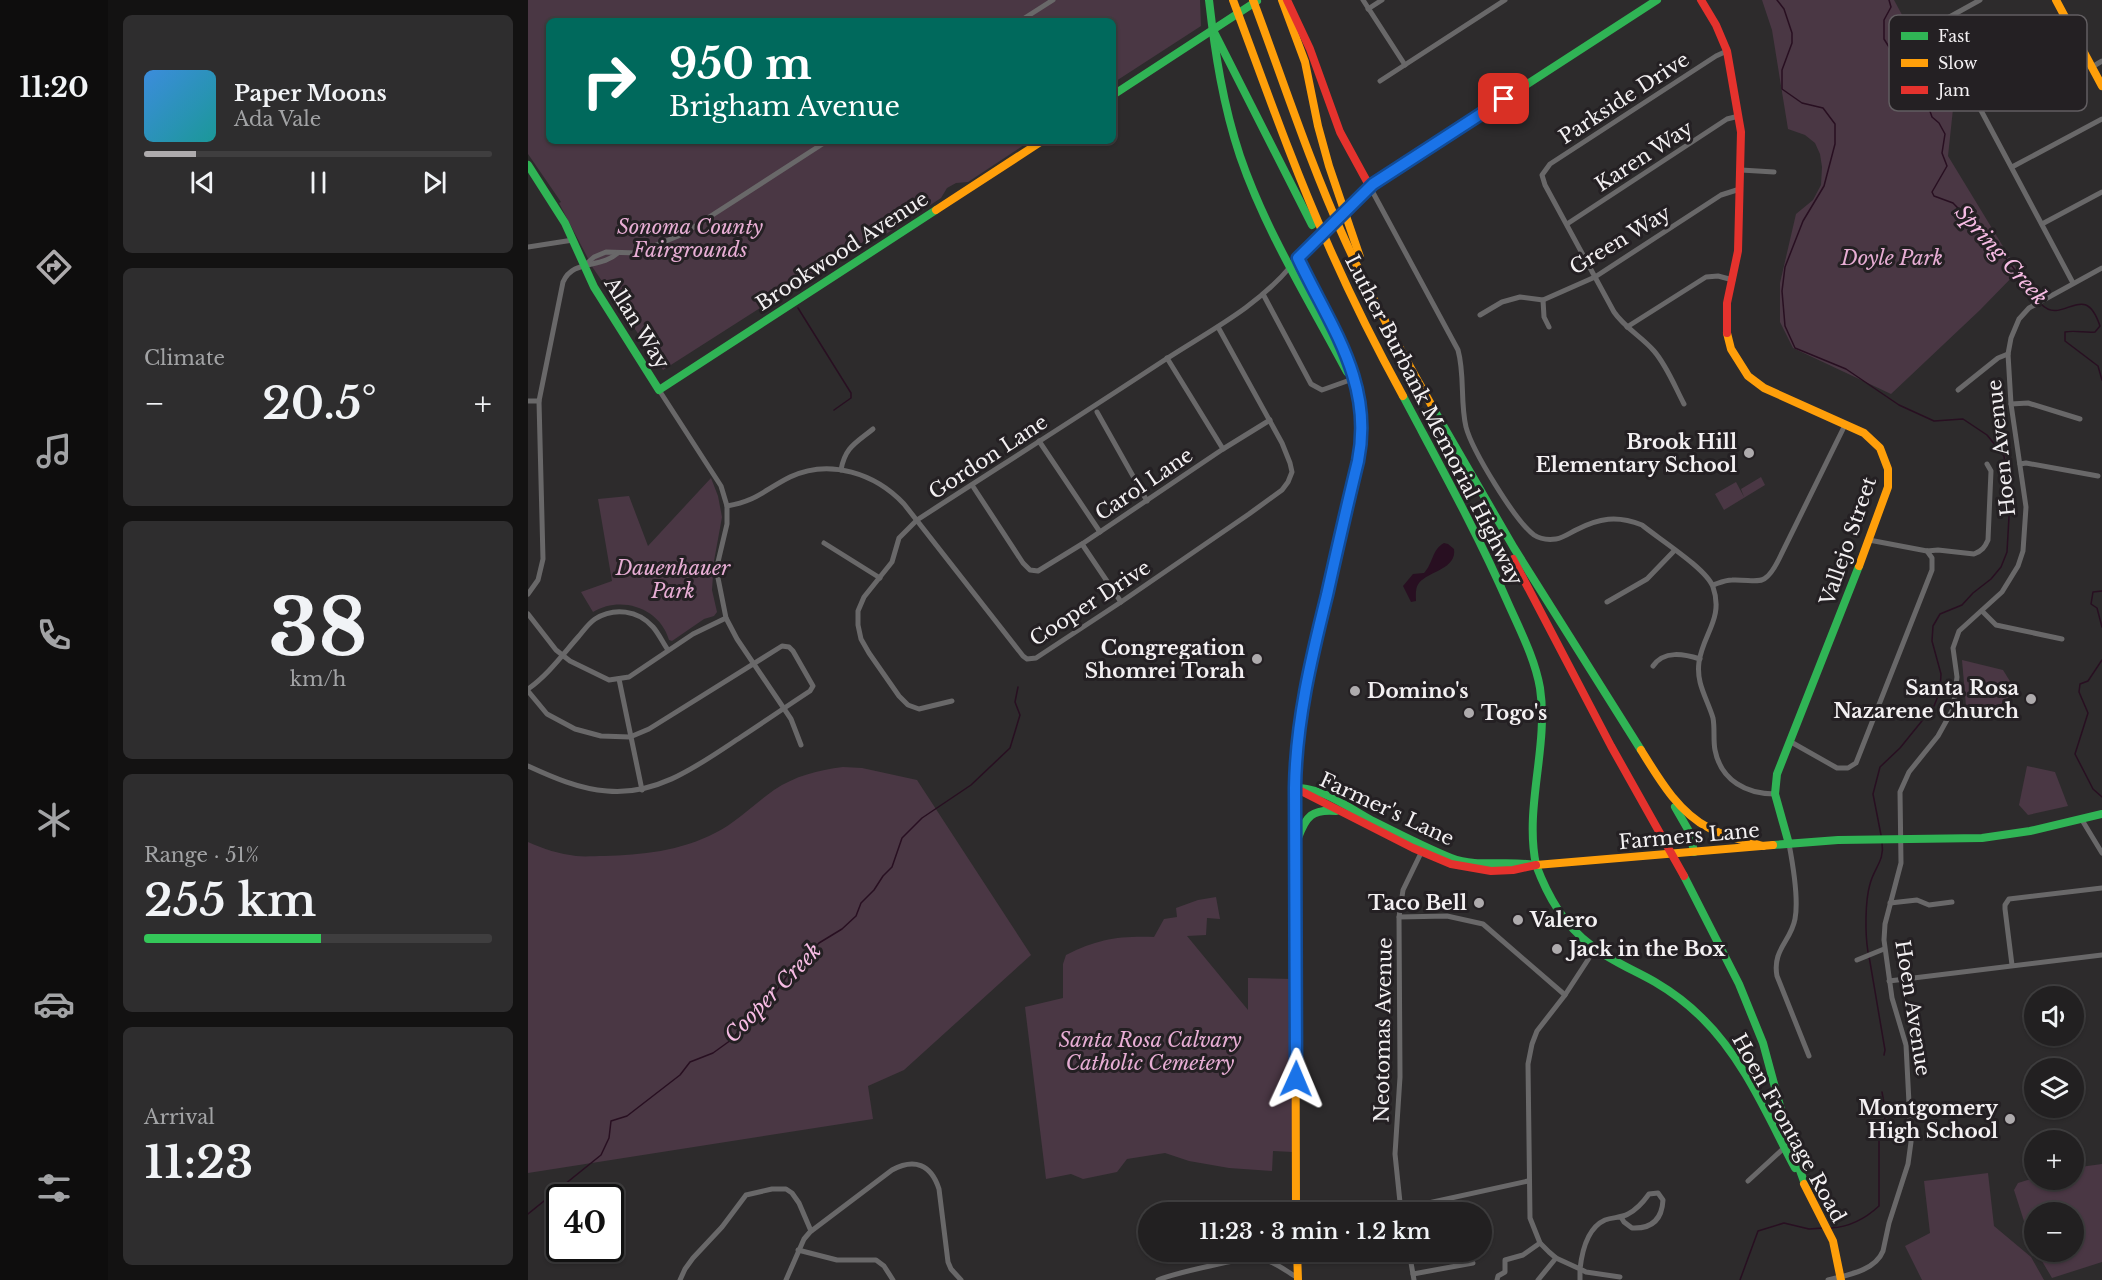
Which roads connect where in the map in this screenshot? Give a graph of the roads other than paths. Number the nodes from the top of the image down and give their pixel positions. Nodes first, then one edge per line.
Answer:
1 (1053, 0) edge
2 (1209, 0) edge
3 (1233, 0) edge
4 (1253, 0) edge
5 (1258, 0) edge
6 (1282, 0) edge
7 (1287, 0) edge
8 (1363, 0) edge
9 (1382, 0) edge
10 (1504, 0) edge
11 (1657, 0) edge
12 (1701, 0) edge
13 (1980, 0) edge
14 (2056, 0) edge
15 (1368, 9) junction
16 (1953, 15) edge
17 (2064, 15) edge
18 (1025, 18) edge
19 (1213, 30) junction
20 (1727, 51) junction
21 (2087, 58) edge
22 (2102, 61) edge
23 (1405, 65) junction
24 (2092, 67) junction
25 (1380, 81) dead end
26 (2102, 86) edge
27 (1116, 93) edge
28 (1981, 111) edge
29 (1739, 116) junction
30 (2102, 118) edge
31 (822, 144) edge
32 (1037, 144) edge
33 (528, 165) edge
34 (2012, 167) junction
35 (1741, 170) junction
36 (1774, 172) dead end
37 (1370, 188) junction
38 (1740, 189) junction
39 (2102, 192) edge
40 (1314, 221) junction
41 (1567, 224) junction
42 (2042, 225) junction
43 (573, 240) junction
44 (528, 247) edge
45 (1298, 258) junction
46 (585, 265) junction
47 (1291, 266) junction
48 (2102, 268) edge
49 (1595, 277) junction
50 (1733, 280) junction
51 (2073, 283) junction
52 (1263, 294) junction
53 (1543, 300) junction
54 (1479, 315) dead end
55 (1218, 327) junction
56 (1549, 327) dead end
57 (1626, 327) junction
58 (2008, 354) junction
59 (1167, 358) junction
60 (1350, 380) junction
61 (1419, 382) junction
62 (659, 390) junction
63 (1958, 390) dead end
64 (1358, 396) junction
65 (528, 401) edge
66 (539, 401) junction
67 (1684, 404) dead end
68 (2011, 404) junction
69 (1097, 412) dead end
70 (2080, 419) dead end
71 (1270, 420) junction
72 (1845, 425) junction
73 (873, 429) dead end
74 (1040, 441) junction
75 (1223, 449) junction
76 (1461, 457) junction
77 (1987, 464) dead end
78 (2020, 464) junction
79 (841, 470) junction
80 (2098, 476) dead end
81 (972, 485) junction
82 (1147, 501) junction
83 (727, 506) junction
84 (917, 520) junction
85 (1100, 532) junction
86 (1869, 540) junction
87 (824, 543) dead end
88 (1082, 544) junction
89 (1674, 551) junction
90 (1928, 551) junction
91 (880, 578) junction
92 (1713, 585) junction
93 (528, 594) edge
94 (1121, 602) junction
95 (1607, 602) dead end
96 (1982, 611) junction
97 (528, 614) edge
98 (726, 618) junction
99 (2062, 639) dead end
100 (668, 650) junction
101 (562, 655) junction
102 (1700, 658) junction
103 (754, 664) junction
104 (1653, 666) dead end
105 (619, 679) junction
106 (528, 690) edge
107 (952, 701) dead end
108 (784, 708) junction
109 (630, 737) junction
110 (1791, 742) junction
111 (801, 745) dead end
112 (528, 766) edge
113 (1664, 786) junction
114 (1295, 788) junction
115 (642, 790) junction
116 (1775, 794) junction
117 (1342, 812) junction
118 (2102, 814) edge
119 (2082, 820) junction
120 (1901, 840) junction
121 (1789, 844) junction
122 (1295, 845) junction
123 (1762, 846) junction
124 (1695, 852) junction
125 (1421, 853) junction
126 (2102, 853) edge
127 (1536, 865) junction
128 (2102, 888) edge
129 (1952, 902) dead end
130 (1890, 903) junction
131 (1399, 917) junction
132 (1595, 949) junction
133 (1884, 949) junction
134 (2102, 955) edge
135 (1859, 958) dead end
136 (2012, 965) junction
137 (1889, 981) junction
138 (1565, 995) junction
139 (1809, 1056) dead end
140 (1784, 1148) junction
141 (1528, 1181) junction
142 (1748, 1181) dead end
143 (1806, 1187) junction
144 (1296, 1202) edge
145 (1400, 1202) edge
146 (1436, 1202) edge
147 (1621, 1217) junction
148 (811, 1231) junction
149 (1540, 1243) junction
150 (798, 1250) junction
151 (1556, 1258) junction
152 (1297, 1262) edge
153 (1411, 1262) edge
154 (1473, 1263) dead end
155 (1580, 1269) junction
156 (1413, 1277) edge
157 (1620, 1277) dead end
158 (1841, 1278) edge
159 (1298, 1279) edge
160 (680, 1280) edge
161 (786, 1280) edge
162 (893, 1280) edge
163 (961, 1280) edge
164 (1158, 1280) edge
165 (1497, 1280) edge
166 (1538, 1280) edge
167 (1580, 1280) edge
168 (1828, 1280) edge

1 - 18 street
2 - 19 main road
3 - 40 main road
4 - 61 main road, Luther Burbank Memorial Highway
5 - 19 main road
6 - 61 main road
7 - 37 main road
8 - 15 street
9 - 15 street
10 - 23 street
11 - 37 main road
12 - 20 main road, Vallejo Street
13 - 16 street
14 - 17 main road
15 - 23 street
19 - 27 main road
19 - 40 main road
19 - 47 main road
20 - 29 main road, Vallejo Street
20 - 41 street, Parkside Drive
21 - 24 main road
22 - 24 street
23 - 25 street
24 - 26 main road
28 - 34 street
29 - 35 main road, Vallejo Street
29 - 41 street, Karen Way
30 - 34 street
31 - 46 street
32 - 62 main road, Brookwood Avenue
33 - 43 main road, Allan Way
34 - 42 street
35 - 36 street
35 - 38 main road, Vallejo Street
37 - 45 main road
37 - 89 street
38 - 49 street, Green Way
38 - 50 main road, Vallejo Street
39 - 42 street
40 - 127 main road, Luther Burbank Memorial Highway
41 - 49 street
42 - 51 street
43 - 44 street
43 - 46 main road, Allan Way
45 - 47 main road
45 - 64 main road
46 - 62 main road, Allan Way
46 - 66 street
47 - 52 street, Gordon Lane
47 - 60 main road
48 - 51 street, Hoen Avenue
49 - 53 street, Green Way
49 - 57 street
50 - 57 street
50 - 72 main road, Vallejo Street
51 - 58 street, Hoen Avenue
52 - 55 street, Gordon Lane
52 - 60 street
53 - 54 street, Green Way
53 - 56 street
55 - 59 street, Gordon Lane
55 - 71 street, Cooper Drive
57 - 67 street
58 - 63 street
58 - 68 street, Hoen Avenue
59 - 74 street, Gordon Lane
59 - 75 street
60 - 64 main road
61 - 76 main road, Luther Burbank Memorial Highway
62 - 83 street
64 - 114 main road
65 - 66 street
66 - 93 street
68 - 70 street
68 - 78 street, Hoen Avenue
69 - 82 street
71 - 75 street, Carol Lane
71 - 94 street, Cooper Drive
72 - 86 main road, Vallejo Street
72 - 92 street
73 - 79 street
74 - 81 street, Gordon Lane
74 - 85 street
75 - 82 street, Carol Lane
76 - 113 main road
76 - 143 main road
77 - 90 street
78 - 80 street
78 - 96 street, Hoen Avenue
79 - 83 street, Cooper Drive
79 - 84 street, Cooper Drive
81 - 84 street, Gordon Lane
81 - 88 street, Carol Lane
82 - 85 street, Carol Lane
83 - 98 street
84 - 91 street, Gordon Lane
84 - 94 street, Cooper Drive
85 - 88 street, Carol Lane
86 - 90 street
86 - 110 main road, Vallejo Street
87 - 91 street
88 - 94 street
89 - 92 street
89 - 95 street
90 - 110 street
91 - 107 street, Gordon Lane
92 - 102 street
96 - 99 street
96 - 120 street, Hoen Avenue
97 - 101 street
98 - 100 street
98 - 103 street
100 - 101 street
100 - 105 street
101 - 105 street
101 - 106 street
102 - 104 street
102 - 116 street
103 - 108 street
103 - 108 street
103 - 109 street
105 - 109 street
106 - 109 street
108 - 111 street
108 - 115 street
109 - 115 street
110 - 116 main road, Vallejo Street
112 - 115 street
113 - 123 main road
113 - 124 main road
114 - 117 main road, Farmers Lane
114 - 122 main road
114 - 127 main road, Farmer's Lane
116 - 121 main road, Vallejo Street
117 - 122 main road
117 - 125 main road, Farmers Lane
118 - 119 main road, Farmers Lane
119 - 120 main road, Farmers Lane
119 - 126 street
120 - 121 main road, Farmers Lane
120 - 130 street, Hoen Avenue
121 - 123 main road, Farmers Lane
121 - 139 street, Vallejo Street
122 - 144 main road
123 - 124 main road, Farmers Lane
124 - 127 main road, Farmers Lane
125 - 127 main road, Farmers Lane
125 - 131 street, Neotomas Avenue
127 - 132 main road, Hoen Frontage Road
128 - 136 street
129 - 130 street
130 - 133 street, Hoen Avenue
131 - 138 street
131 - 145 street, Neotomas Avenue
132 - 138 street
132 - 140 main road, Hoen Frontage Road
133 - 135 street
133 - 137 street, Hoen Avenue
134 - 136 street
136 - 137 street
137 - 158 street, Hoen Avenue
138 - 141 street
140 - 142 street
140 - 143 main road, Hoen Frontage Road
141 - 146 street
141 - 149 street
143 - 158 main road, Hoen Frontage Road
147 - 147 street
147 - 155 street
148 - 150 street
148 - 160 street
148 - 163 street
149 - 151 street
149 - 165 street
150 - 161 street
150 - 162 street
151 - 155 street
151 - 166 street
152 - 159 main road
153 - 156 street
154 - 156 street
155 - 157 street
155 - 167 street
158 - 168 street, Hoen Avenue
159 - 164 street

